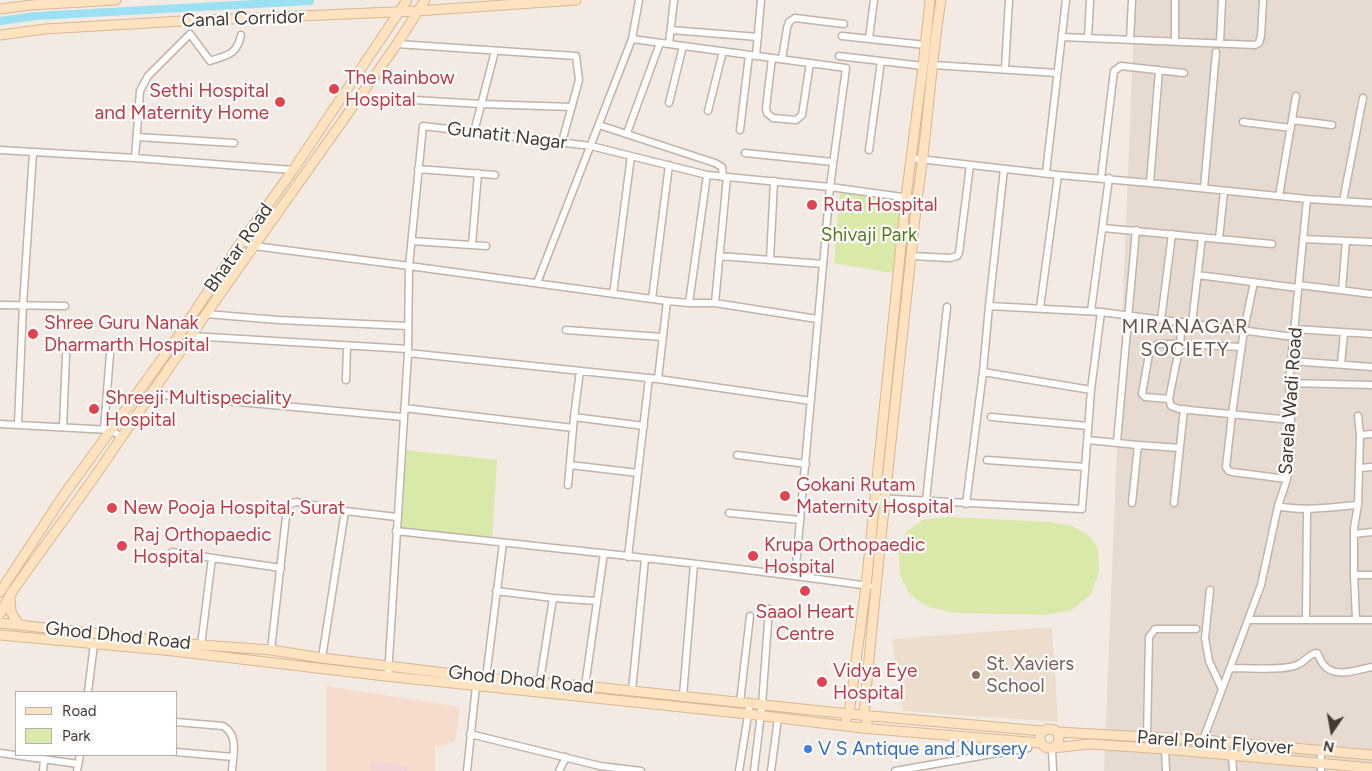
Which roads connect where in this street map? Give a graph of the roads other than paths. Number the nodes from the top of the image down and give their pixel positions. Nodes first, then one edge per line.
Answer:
1 (116, 0) edge
2 (407, 0) edge
3 (425, 0) edge
4 (576, 0) edge
5 (639, 0) edge
6 (674, 0) edge
7 (761, 0) edge
8 (874, 0) edge
9 (930, 0) edge
10 (941, 0) edge
11 (1009, 0) edge
12 (1066, 0) edge
13 (1090, 0) edge
14 (1132, 0) edge
15 (1175, 0) edge
16 (1222, 0) edge
17 (1263, 0) edge
18 (0, 9) edge
19 (417, 11) junction
20 (398, 12) junction
21 (844, 24) dead end
22 (670, 30) junction
23 (0, 35) edge
24 (241, 35) dead end
25 (842, 36) dead end
26 (758, 37) junction
27 (1062, 37) junction
28 (869, 38) junction
29 (1088, 38) junction
30 (632, 39) junction
31 (1130, 40) junction
32 (1175, 41) junction
33 (660, 43) junction
34 (1220, 43) junction
35 (397, 44) junction
36 (669, 44) junction
37 (925, 45) junction
38 (683, 46) junction
39 (494, 50) junction
40 (723, 51) junction
41 (1216, 52) dead end
42 (749, 55) junction
43 (756, 56) junction
44 (839, 56) dead end
45 (772, 58) junction
46 (782, 59) junction
47 (881, 61) junction
48 (810, 63) junction
49 (933, 65) junction
50 (923, 66) junction
51 (1005, 69) junction
52 (1159, 70) junction
53 (1057, 73) junction
54 (1184, 73) dead end
55 (1296, 96) dead end
56 (1363, 98) dead end
57 (397, 99) dead end
58 (669, 103) dead end
59 (481, 104) junction
60 (572, 107) junction
61 (708, 111) dead end
62 (1292, 120) junction
63 (1243, 122) dead end
64 (599, 124) junction
65 (1332, 125) dead end
66 (1291, 128) junction
67 (740, 130) dead end
68 (474, 132) junction
69 (627, 133) junction
70 (136, 136) junction
71 (562, 142) junction
72 (234, 143) dead end
73 (591, 146) junction
74 (0, 150) edge
75 (869, 150) dead end
76 (33, 153) junction
77 (745, 154) dead end
78 (631, 156) junction
79 (135, 158) junction
80 (911, 158) junction
81 (924, 159) junction
82 (833, 162) junction
83 (970, 165) junction
84 (668, 166) junction
85 (418, 169) junction
86 (1004, 169) junction
87 (293, 170) junction
88 (478, 173) junction
89 (1046, 173) junction
90 (495, 175) dead end
91 (707, 175) junction
92 (1058, 175) junction
93 (725, 177) junction
94 (1105, 178) junction
95 (774, 182) junction
96 (1150, 182) junction
97 (830, 187) junction
98 (1204, 188) junction
99 (1224, 191) junction
100 (1279, 196) junction
101 (906, 197) junction
102 (917, 199) junction
103 (1307, 200) junction
104 (1343, 201) junction
105 (1372, 203) edge
106 (1102, 228) junction
107 (1136, 230) junction
108 (1172, 234) junction
109 (1202, 237) junction
110 (1219, 239) junction
111 (1303, 239) junction
112 (412, 241) junction
113 (1346, 241) junction
114 (242, 242) junction
115 (1372, 242) edge
116 (1272, 244) dead end
117 (472, 245) junction
118 (254, 246) junction
119 (486, 246) dead end
120 (719, 256) junction
121 (911, 256) junction
122 (770, 260) junction
123 (823, 264) junction
124 (409, 266) junction
125 (1198, 275) junction
126 (1254, 282) junction
127 (537, 284) junction
128 (1299, 287) junction
129 (1342, 290) junction
130 (613, 294) junction
131 (1372, 294) edge
132 (652, 299) junction
133 (667, 301) junction
134 (688, 303) junction
135 (715, 303) junction
136 (23, 304) junction
137 (0, 305) edge
138 (65, 306) dead end
139 (989, 306) junction
140 (947, 307) dead end
141 (1040, 308) junction
142 (1091, 311) junction
143 (1101, 312) junction
144 (206, 314) junction
145 (1128, 315) junction
146 (818, 319) junction
147 (1161, 320) junction
148 (1182, 322) junction
149 (1192, 324) junction
150 (408, 326) junction
151 (566, 330) dead end
152 (1244, 330) junction
153 (1294, 333) junction
154 (1344, 333) junction
155 (1372, 334) edge
156 (191, 336) junction
157 (662, 337) junction
158 (1180, 344) junction
159 (347, 346) junction
160 (1241, 347) junction
161 (408, 351) junction
162 (110, 354) dead end
163 (66, 355) dead end
164 (1291, 360) junction
165 (1341, 364) junction
166 (1372, 366) edge
167 (580, 371) junction
168 (984, 372) junction
169 (649, 378) junction
170 (658, 379) junction
171 (346, 380) dead end
172 (1289, 383) junction
173 (1372, 385) edge
174 (1091, 390) junction
175 (152, 394) junction
176 (1169, 399) junction
177 (811, 401) junction
178 (404, 408) junction
179 (1184, 409) junction
180 (1232, 414) junction
181 (1358, 416) dead end
182 (403, 417) junction
183 (574, 417) junction
184 (991, 417) dead end
185 (1291, 420) junction
186 (0, 424) edge
187 (18, 424) junction
188 (644, 426) junction
189 (1088, 426) junction
190 (63, 427) junction
191 (573, 428) junction
192 (107, 430) junction
193 (1372, 434) edge
194 (1360, 435) junction
195 (122, 437) junction
196 (1087, 440) junction
197 (1116, 442) junction
198 (1138, 446) junction
199 (1180, 448) junction
200 (737, 455) dead end
201 (988, 460) dead end
202 (806, 464) junction
203 (570, 465) junction
204 (1085, 467) junction
205 (1372, 467) edge
206 (1359, 468) junction
207 (638, 473) junction
208 (1287, 479) junction
209 (568, 485) dead end
210 (875, 498) junction
211 (886, 499) junction
212 (926, 500) junction
213 (1132, 503) dead end
214 (1174, 503) dead end
215 (966, 504) junction
216 (1358, 504) junction
217 (1278, 506) junction
218 (1307, 509) junction
219 (346, 511) junction
220 (729, 513) dead end
221 (396, 517) junction
222 (800, 520) junction
223 (396, 531) junction
224 (1372, 532) edge
225 (1354, 534) junction
226 (503, 543) junction
227 (172, 552) dead end
228 (604, 553) junction
229 (628, 557) junction
230 (212, 558) junction
231 (645, 559) junction
232 (694, 564) junction
233 (281, 568) junction
234 (1354, 575) junction
235 (1372, 575) edge
236 (795, 576) junction
237 (871, 586) junction
238 (1210, 590) dead end
239 (496, 591) junction
240 (0, 592) edge
241 (10, 595) junction
242 (553, 598) junction
243 (597, 601) junction
244 (769, 609) dead end
245 (0, 614) edge
246 (750, 616) dead end
247 (1248, 620) junction
248 (1306, 620) junction
249 (1356, 620) junction
250 (1372, 620) edge
251 (0, 623) edge
252 (19, 625) junction
253 (1196, 629) dead end
254 (0, 635) edge
255 (94, 644) junction
256 (201, 645) junction
257 (271, 650) junction
258 (322, 658) junction
259 (389, 666) junction
260 (1372, 667) edge
261 (1230, 668) junction
262 (388, 676) junction
263 (486, 678) junction
264 (540, 682) junction
265 (476, 686) junction
266 (585, 686) junction
267 (1222, 690) junction
268 (88, 691) edge
269 (632, 691) junction
270 (683, 696) junction
271 (740, 702) junction
272 (750, 703) junction
273 (762, 705) junction
274 (748, 714) junction
275 (849, 714) junction
276 (864, 715) junction
277 (761, 716) junction
278 (778, 718) junction
279 (178, 722) edge
280 (848, 726) junction
281 (862, 728) junction
282 (1042, 731) junction
283 (1057, 732) junction
284 (470, 734) junction
285 (1146, 737) junction
286 (991, 738) junction
287 (1203, 740) junction
288 (1029, 742) junction
289 (1040, 743) junction
290 (1052, 748) junction
291 (1165, 748) junction
292 (1321, 751) junction
293 (178, 752) edge
294 (0, 753) edge
295 (992, 754) junction
296 (15, 755) edge
297 (1232, 755) junction
298 (1372, 755) edge
299 (19, 756) edge
300 (233, 757) junction
301 (566, 757) junction
302 (44, 760) junction
303 (1321, 767) edge
304 (78, 768) edge
305 (1372, 768) edge
306 (625, 770) edge
307 (43, 771) edge
308 (232, 771) edge
309 (467, 771) edge
310 (559, 771) edge
311 (641, 771) edge
312 (740, 771) edge
313 (754, 771) edge
314 (771, 771) edge
315 (895, 771) edge
316 (1053, 771) edge
317 (1166, 771) edge
318 (1233, 771) edge

1 - 18 main road
2 - 20 main road, Bhatar Road
3 - 19 main road
4 - 19 main road, Canal Corridor
5 - 30 street
6 - 22 street
7 - 26 street
8 - 28 street
9 - 37 main road
10 - 49 main road
11 - 51 street
12 - 27 street
13 - 29 street
14 - 31 street
15 - 32 street
16 - 34 street
17 - 34 street
19 - 20 main road, Canal Corridor
19 - 35 main road
20 - 23 main road, Canal Corridor
20 - 87 main road, Bhatar Road
21 - 46 street
22 - 26 street
22 - 36 street
24 - 70 street
25 - 28 street
26 - 43 street
27 - 29 street
27 - 53 street
28 - 37 street
29 - 31 street
30 - 33 street
30 - 64 street
31 - 32 street
32 - 34 street
33 - 36 street
33 - 69 street
35 - 39 street
35 - 118 main road
36 - 38 street
37 - 50 main road
38 - 40 street
38 - 58 street
39 - 59 street
39 - 60 street
40 - 42 street
40 - 61 street
41 - 98 street
42 - 43 street
42 - 67 street
43 - 45 street
44 - 47 street
45 - 46 street
45 - 48 street
46 - 48 street
47 - 50 street
47 - 75 street
48 - 82 street
49 - 51 street
49 - 81 main road
50 - 80 main road
51 - 53 street
52 - 54 street
52 - 94 street
52 - 96 street
53 - 89 street
55 - 62 street
56 - 104 street
57 - 59 street
59 - 60 street
59 - 68 street
60 - 71 street
62 - 65 street
62 - 66 street
63 - 66 street
64 - 69 street
64 - 73 street
66 - 100 street
68 - 71 street, Gunatit Nagar
68 - 85 street, Gunatit Nagar
69 - 93 street
70 - 72 street
70 - 79 street
71 - 73 street, Gunatit Nagar
73 - 78 street, Gunatit Nagar
73 - 127 street
74 - 76 street
76 - 79 street
76 - 136 street
77 - 82 street
78 - 84 street, Gunatit Nagar
78 - 130 street
79 - 87 street
80 - 81 street
80 - 101 main road
81 - 83 street
81 - 102 main road
82 - 97 street
83 - 86 street
83 - 121 street
84 - 91 street, Gunatit Nagar
84 - 132 street
85 - 88 street
85 - 112 street
86 - 89 street
86 - 139 street
87 - 114 main road, Bhatar Road
88 - 90 street
88 - 117 street
89 - 92 street
91 - 93 street, Gunatit Nagar
91 - 134 street
92 - 94 street
92 - 141 street
93 - 95 street, Gunatit Nagar
93 - 120 street
94 - 96 street
94 - 106 street
95 - 97 street, Gunatit Nagar
95 - 122 street
96 - 98 street
97 - 101 street, Gunatit Nagar
97 - 123 street
98 - 99 street
99 - 100 street
99 - 110 street
100 - 103 street
101 - 102 street, Gunatit Nagar
101 - 210 main road
102 - 121 main road
103 - 104 street
103 - 111 street, Sarela Wadi Road
104 - 105 street
106 - 107 street
106 - 142 street
107 - 108 street
107 - 145 street
108 - 109 street
108 - 147 street
109 - 110 street
109 - 125 street
110 - 116 street
111 - 113 street
111 - 128 street, Sarela Wadi Road
112 - 117 street
112 - 124 street
113 - 115 street
113 - 129 street
114 - 118 street
114 - 192 main road, Bhatar Road
117 - 119 street
118 - 124 street
118 - 144 main road
120 - 122 street
120 - 135 street
121 - 211 main road
122 - 123 street
123 - 146 street
124 - 127 street
124 - 150 street
125 - 126 street
125 - 149 street
126 - 128 street
126 - 152 street
127 - 130 street
128 - 129 street
128 - 153 street, Sarela Wadi Road
129 - 131 street
130 - 132 street
132 - 133 street
133 - 134 street
133 - 157 street
134 - 135 street
135 - 146 street
136 - 137 street
136 - 138 street
136 - 187 street
139 - 141 street
139 - 168 street
140 - 212 street
141 - 142 street
142 - 143 street
143 - 145 street
143 - 174 street
144 - 150 street
144 - 156 main road
145 - 147 street
145 - 197 street
146 - 177 street
147 - 148 street
148 - 149 street
148 - 158 street
149 - 152 street
150 - 161 street
151 - 157 street
152 - 153 street
152 - 160 street
153 - 154 street
153 - 164 street, Sarela Wadi Road
154 - 155 street
154 - 165 street
156 - 159 street
156 - 175 main road
157 - 170 street
158 - 160 street
158 - 176 street
158 - 176 street
159 - 161 street
159 - 171 street
160 - 180 street
161 - 167 street
161 - 178 street
162 - 192 street
163 - 190 street
164 - 165 street
164 - 172 street, Sarela Wadi Road
165 - 166 street
167 - 169 street
167 - 183 street
168 - 174 street
168 - 215 street
169 - 170 street
169 - 188 street
170 - 177 street
172 - 173 street
172 - 185 street, Sarela Wadi Road
174 - 189 street
175 - 182 street
175 - 195 main road
176 - 179 street
177 - 202 street
178 - 182 street
178 - 191 street
179 - 180 street
179 - 199 street
180 - 185 street
180 - 208 street
181 - 194 street
182 - 221 street
183 - 188 street
183 - 191 street
184 - 189 street
185 - 208 street, Sarela Wadi Road
186 - 187 street
187 - 190 street
188 - 207 street
189 - 196 street
190 - 192 street
191 - 203 street
192 - 195 street
192 - 240 main road, Bhatar Road
193 - 194 street
194 - 206 street
195 - 241 main road
196 - 197 street
196 - 204 street
197 - 198 street
198 - 199 street
198 - 213 street
199 - 214 street
200 - 202 street
201 - 204 street
202 - 222 street
203 - 207 street
203 - 209 street
204 - 215 street
205 - 206 street
206 - 216 street
207 - 229 street
208 - 217 street, Sarela Wadi Road
210 - 211 street
210 - 237 main road
211 - 212 street
211 - 237 main road
212 - 215 street
216 - 218 street
216 - 225 street
217 - 218 street
217 - 247 street, Sarela Wadi Road
218 - 248 street
219 - 221 street
219 - 233 street
219 - 258 street
220 - 222 street
221 - 223 street
222 - 236 street
223 - 226 street
223 - 259 street
224 - 225 street
225 - 234 street
226 - 228 street
226 - 239 street
227 - 230 street
228 - 229 street
228 - 243 street
229 - 231 street
230 - 233 street
230 - 256 street
231 - 232 street
231 - 269 street
232 - 236 street
232 - 270 street
233 - 257 street
234 - 235 street
234 - 249 street
236 - 237 street
237 - 275 main road
237 - 276 main road
238 - 267 street
239 - 242 street
239 - 263 street
241 - 245 main road
241 - 252 main road
242 - 243 street
242 - 264 street
243 - 266 street
244 - 273 street
246 - 271 street
247 - 248 street
247 - 261 street, Sarela Wadi Road
248 - 249 street
249 - 250 street
251 - 252 main road, Ghod Dhod Road
252 - 256 main road, Ghod Dhod Road
253 - 285 street
254 - 255 main road
255 - 262 main road
255 - 268 street
256 - 257 main road, Ghod Dhod Road
257 - 258 main road, Ghod Dhod Road
258 - 259 main road, Ghod Dhod Road
259 - 262 street
259 - 263 main road, Ghod Dhod Road
260 - 261 street
261 - 267 street, Sarela Wadi Road
262 - 265 main road
263 - 264 main road, Ghod Dhod Road
264 - 266 main road, Ghod Dhod Road
265 - 274 main road
265 - 284 street
266 - 269 main road, Ghod Dhod Road
267 - 287 street, Sarela Wadi Road
269 - 270 main road, Ghod Dhod Road
270 - 271 main road, Ghod Dhod Road
271 - 272 main road, Ghod Dhod Road
272 - 273 main road, Ghod Dhod Road
272 - 274 street
273 - 275 main road, Ghod Dhod Road
273 - 277 street
274 - 277 main road
274 - 312 street
275 - 276 main road, Ghod Dhod Road
275 - 280 main road
276 - 281 main road
276 - 282 main road, Ghod Dhod Road
277 - 278 main road
277 - 313 street
278 - 280 main road
278 - 314 street
279 - 300 street
280 - 281 main road
281 - 286 main road
282 - 283 main road, Ghod Dhod Road
282 - 289 main road
283 - 285 main road, Parel Point Flyover
283 - 290 main road
284 - 301 street
284 - 309 street
285 - 287 main road, Parel Point Flyover
286 - 288 main road
286 - 295 street
287 - 292 main road, Parel Point Flyover
288 - 289 main road
288 - 295 street
289 - 290 main road
290 - 291 main road
290 - 316 street
291 - 297 main road
291 - 317 street
292 - 298 main road, Parel Point Flyover
292 - 303 street
293 - 300 street
294 - 296 street
295 - 315 street
297 - 303 main road
297 - 318 street
299 - 302 street
300 - 308 street
301 - 306 street
301 - 310 street
302 - 304 street
302 - 307 street
303 - 305 main road
306 - 311 street

